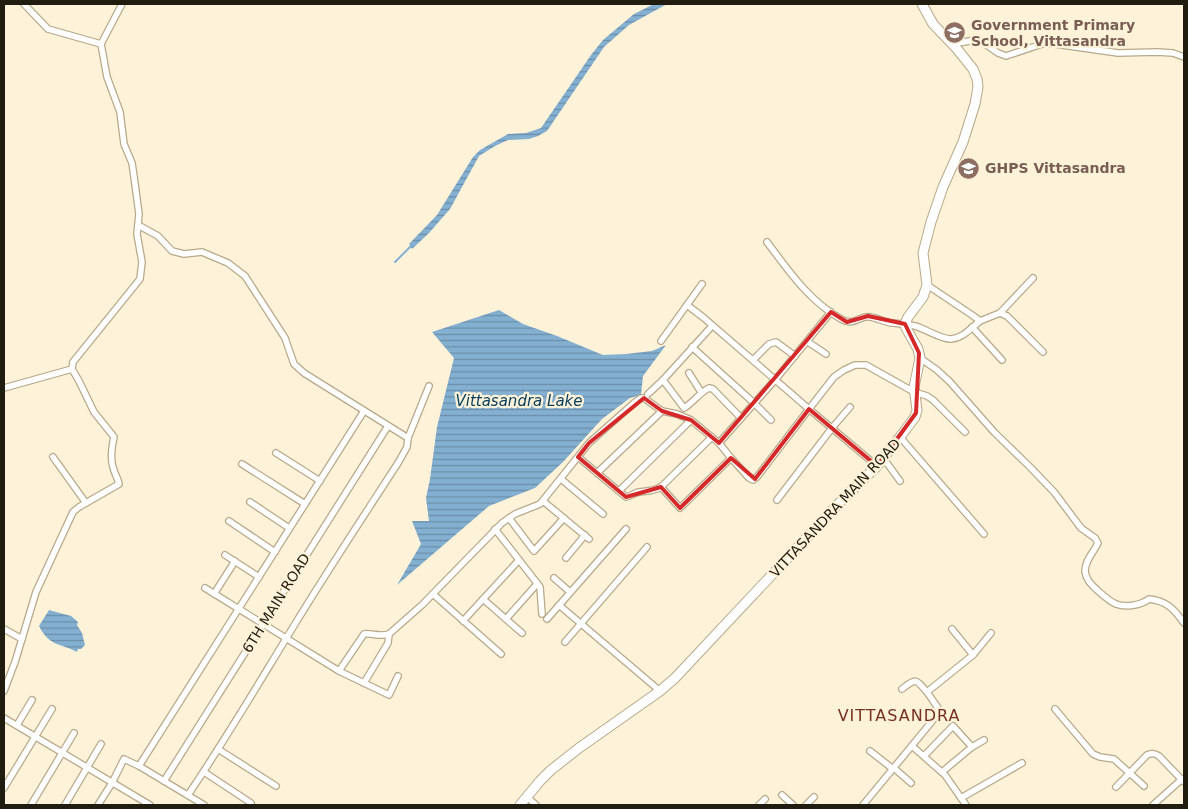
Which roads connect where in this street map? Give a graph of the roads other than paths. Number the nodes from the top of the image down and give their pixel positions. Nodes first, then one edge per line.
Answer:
1 (24, 4) edge
2 (122, 4) edge
3 (922, 4) edge
4 (100, 44) junction
5 (953, 44) junction
6 (1184, 57) edge
7 (138, 225) junction
8 (767, 242) dead end
9 (1033, 278) dead end
10 (702, 284) dead end
11 (927, 286) junction
12 (687, 305) junction
13 (831, 312) junction
14 (1000, 313) junction
15 (980, 321) junction
16 (905, 324) junction
17 (712, 326) junction
18 (972, 327) junction
19 (661, 341) dead end
20 (808, 342) junction
21 (692, 347) junction
22 (1043, 352) dead end
23 (826, 354) dead end
24 (795, 356) junction
25 (920, 358) junction
26 (753, 360) junction
27 (1002, 360) dead end
28 (72, 369) junction
29 (689, 373) dead end
30 (664, 380) junction
31 (776, 380) junction
32 (429, 386) dead end
33 (4, 388) edge
34 (702, 392) junction
35 (914, 392) junction
36 (648, 394) dead end
37 (754, 403) junction
38 (850, 407) dead end
39 (808, 408) junction
40 (364, 410) junction
41 (662, 410) junction
42 (740, 418) junction
43 (691, 420) junction
44 (771, 420) dead end
45 (388, 426) junction
46 (832, 428) junction
47 (965, 432) dead end
48 (712, 437) junction
49 (900, 437) junction
50 (408, 438) junction
51 (719, 443) junction
52 (276, 454) dead end
53 (53, 457) dead end
54 (578, 457) junction
55 (730, 458) junction
56 (881, 462) junction
57 (242, 464) dead end
58 (597, 473) junction
59 (561, 479) junction
60 (320, 481) junction
61 (900, 481) dead end
62 (661, 487) junction
63 (618, 491) junction
64 (777, 500) dead end
65 (543, 501) junction
66 (250, 502) dead end
67 (86, 503) junction
68 (305, 504) junction
69 (603, 514) dead end
70 (509, 518) junction
71 (564, 518) junction
72 (229, 521) dead end
73 (289, 528) junction
74 (495, 529) junction
75 (626, 529) dead end
76 (984, 534) dead end
77 (647, 547) dead end
78 (275, 552) junction
79 (225, 555) dead end
80 (566, 558) dead end
81 (519, 560) junction
82 (235, 561) junction
83 (259, 577) junction
84 (554, 578) dead end
85 (537, 584) junction
86 (205, 588) dead end
87 (570, 592) junction
88 (214, 594) junction
89 (433, 594) junction
90 (483, 599) junction
91 (559, 605) junction
92 (238, 609) junction
93 (542, 614) dead end
94 (506, 619) junction
95 (547, 619) dead end
96 (463, 621) junction
97 (1184, 623) edge
98 (263, 624) junction
99 (581, 624) junction
100 (4, 629) edge
101 (952, 629) dead end
102 (522, 633) dead end
103 (991, 633) dead end
104 (389, 634) junction
105 (286, 638) junction
106 (22, 639) junction
107 (565, 642) dead end
108 (501, 654) dead end
109 (973, 655) junction
110 (339, 671) junction
111 (398, 676) dead end
112 (364, 683) junction
113 (902, 689) dead end
114 (4, 691) edge
115 (660, 691) junction
116 (927, 692) junction
117 (32, 700) dead end
118 (52, 709) dead end
119 (1055, 709) dead end
120 (4, 718) edge
121 (17, 725) junction
122 (74, 733) dead end
123 (35, 736) junction
124 (984, 740) dead end
125 (101, 744) dead end
126 (912, 746) junction
127 (972, 747) junction
128 (218, 749) junction
129 (870, 751) dead end
130 (62, 752) junction
131 (924, 756) junction
132 (1022, 762) dead end
133 (139, 766) junction
134 (86, 767) junction
135 (893, 769) junction
136 (204, 772) junction
137 (942, 772) junction
138 (1130, 773) junction
139 (164, 780) junction
140 (1183, 780) edge
141 (112, 782) junction
142 (911, 784) dead end
143 (276, 786) dead end
144 (1144, 786) dead end
145 (1116, 787) dead end
146 (4, 788) edge
147 (188, 795) junction
148 (782, 795) dead end
149 (528, 797) junction
150 (814, 797) dead end
151 (961, 798) junction
152 (765, 799) dead end
153 (251, 803) dead end
154 (31, 805) edge
155 (65, 805) edge
156 (98, 805) edge
157 (150, 805) edge
158 (204, 805) edge
159 (520, 805) edge
160 (536, 805) edge
161 (759, 805) edge
162 (793, 805) edge
163 (806, 805) edge
164 (863, 805) edge
165 (966, 805) edge
166 (1154, 805) edge

1 - 4 street
2 - 4 street
3 - 5 street
4 - 7 street
5 - 6 street
5 - 11 street
7 - 28 street
7 - 40 street
8 - 13 street
9 - 14 street
10 - 12 street
11 - 15 street
11 - 16 street
12 - 17 street
12 - 19 street
13 - 16 street
13 - 20 street
14 - 15 street
14 - 22 street
15 - 18 street
16 - 18 street
16 - 25 street
17 - 21 street
17 - 26 street
18 - 27 street
20 - 23 street
20 - 24 street
21 - 30 street
21 - 37 street
24 - 26 street
24 - 31 street
25 - 35 street, VITTASANDRA MAIN ROAD
25 - 97 street
26 - 31 street
28 - 33 street
28 - 67 street
29 - 34 street
30 - 34 street
30 - 36 street
31 - 37 street
31 - 39 street
32 - 50 street
34 - 42 street
35 - 39 street
35 - 47 street
35 - 49 street, VITTASANDRA MAIN ROAD
37 - 42 street
37 - 44 street
38 - 46 street
39 - 46 street
39 - 55 street
40 - 45 street
40 - 60 street
41 - 43 street
41 - 54 street
41 - 58 street
42 - 51 street
43 - 48 street
43 - 63 street
45 - 50 street
45 - 98 street, 6TH MAIN ROAD
46 - 56 street
46 - 64 street
48 - 51 street
48 - 62 street
49 - 56 street, VITTASANDRA MAIN ROAD
49 - 76 street
50 - 105 street
51 - 55 street
52 - 60 street
53 - 67 street
54 - 58 street
54 - 59 street
55 - 62 street
56 - 61 street
56 - 115 street, VITTASANDRA MAIN ROAD
57 - 68 street
58 - 63 street
59 - 65 street
59 - 69 street
60 - 68 street
62 - 63 street
65 - 70 street
65 - 71 street
66 - 73 street
67 - 106 street
68 - 73 street
70 - 71 street
70 - 74 street
71 - 80 street
72 - 78 street
73 - 78 street
74 - 81 street
74 - 89 street
75 - 87 street
77 - 99 street
78 - 83 street
79 - 82 street
81 - 85 street
81 - 90 street
82 - 83 street
82 - 88 street
83 - 92 street
84 - 87 street
85 - 93 street
85 - 94 street
86 - 88 street
87 - 91 street
88 - 92 street
89 - 96 street
89 - 104 street
90 - 94 street
90 - 96 street
91 - 95 street
91 - 99 street
92 - 98 street
92 - 133 street
94 - 102 street
96 - 108 street
98 - 105 street
98 - 139 street, 6TH MAIN ROAD
99 - 107 street
99 - 115 street
100 - 106 street
101 - 109 street
103 - 109 street
104 - 110 street
104 - 112 street
105 - 110 street
105 - 128 street
106 - 114 street
109 - 116 street
110 - 112 street
111 - 112 street
113 - 116 street
115 - 149 street, VITTASANDRA MAIN ROAD
116 - 126 street
117 - 121 street
118 - 123 street
119 - 138 street
120 - 121 street
121 - 123 street
122 - 130 street
123 - 130 street
123 - 146 street
124 - 127 street
125 - 134 street
126 - 131 street
126 - 135 street
127 - 131 street
127 - 137 street
128 - 136 street
128 - 143 street
129 - 135 street
130 - 134 street
130 - 154 street
131 - 137 street
132 - 151 street
133 - 139 street
133 - 141 street
134 - 141 street
134 - 155 street
135 - 142 street
135 - 164 street
136 - 147 street
136 - 153 street
137 - 151 street
138 - 140 street
138 - 144 street
138 - 145 street
139 - 147 street
140 - 166 street
141 - 156 street
141 - 157 street
147 - 158 street
148 - 162 street
149 - 159 street, VITTASANDRA MAIN ROAD
149 - 160 street
150 - 163 street
151 - 165 street
152 - 161 street

